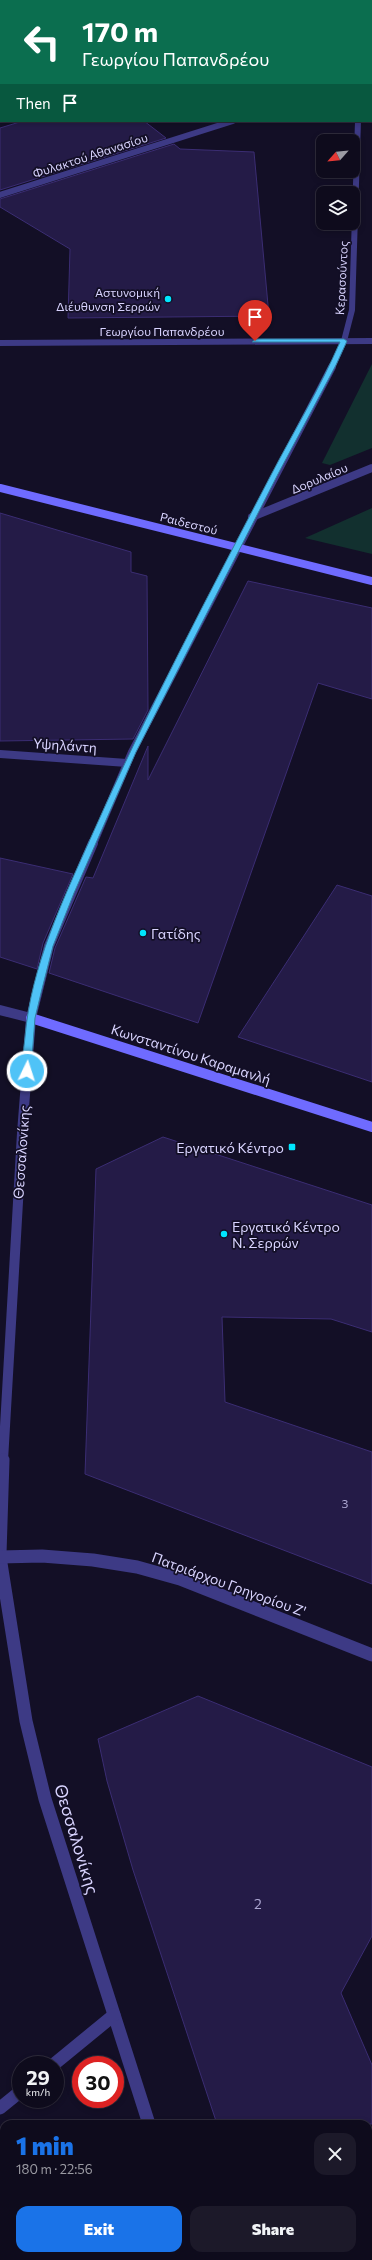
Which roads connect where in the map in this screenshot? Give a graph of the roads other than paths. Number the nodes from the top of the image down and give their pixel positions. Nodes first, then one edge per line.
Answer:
1 (230, 122) edge
2 (358, 122) edge
3 (0, 195) edge
4 (344, 341) junction
5 (372, 341) edge
6 (0, 343) edge
7 (372, 468) edge
8 (0, 488) edge
9 (252, 517) junction
10 (237, 547) junction
11 (372, 581) edge
12 (0, 754) edge
13 (127, 763) junction
14 (0, 1010) edge
15 (31, 1018) junction
16 (372, 1127) edge
17 (0, 1556) edge
18 (372, 1655) edge
19 (114, 2015) junction
20 (64, 2056) edge
21 (12, 2098) edge
22 (0, 2108) edge
23 (148, 2120) edge

1 - 3 street, Φυλακτού Αθανασίου
2 - 4 street, Κερασούντος
4 - 5 street, Γεωργίου Παπανδρέου
4 - 6 street, Γεωργίου Παπανδρέου
4 - 9 street, Θεσσαλονίκης
7 - 9 street, Δορυλαίου
8 - 10 main road, Ραιδεστού
9 - 10 street, Θεσσαλονίκης
10 - 11 main road, Ραιδεστού
10 - 13 street, Θεσσαλονίκης
12 - 13 street, Υψηλάντη
13 - 15 street, Θεσσαλονίκης
14 - 15 street, Κωνσταντίνου Καραμανλή
15 - 16 main road, Κωνσταντίνου Καραμανλή
15 - 17 street, Θεσσαλονίκης
17 - 18 street, Πατριάρχου Γρηγορίου Ζ'
17 - 19 street, Θεσσαλονίκης
19 - 20 street
19 - 23 street, Θεσσαλονίκης
21 - 22 street

